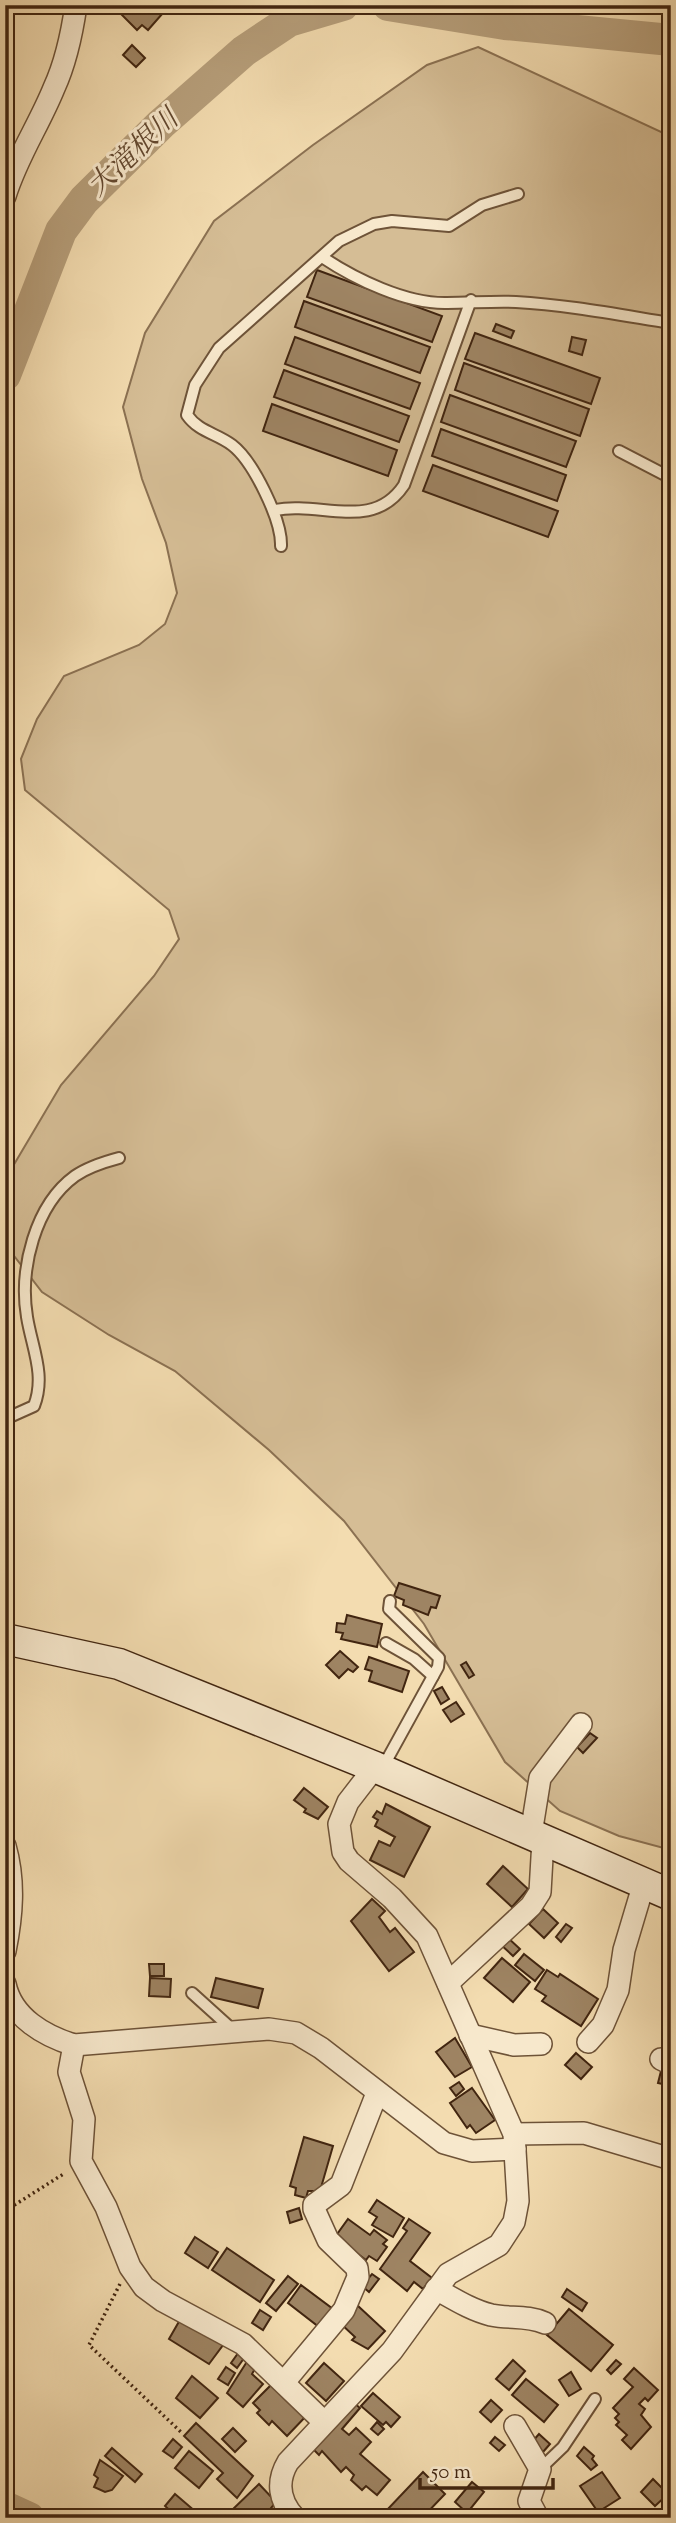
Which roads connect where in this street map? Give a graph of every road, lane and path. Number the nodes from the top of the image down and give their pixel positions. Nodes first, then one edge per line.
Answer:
1 (76, 5) edge
2 (518, 194) dead end
3 (5, 196) edge
4 (322, 257) junction
5 (471, 300) junction
6 (671, 323) edge
7 (619, 451) dead end
8 (671, 478) edge
9 (275, 510) junction
10 (281, 546) dead end
11 (119, 1157) dead end
12 (5, 1419) edge
13 (390, 1601) dead end
14 (5, 1639) edge
15 (386, 1643) dead end
16 (433, 1676) junction
17 (581, 1724) dead end
18 (378, 1768) junction
19 (537, 1837) junction
20 (5, 1846) edge
21 (657, 1889) edge
22 (5, 1951) edge
23 (448, 1983) junction
24 (5, 1984) edge
25 (192, 1993) dead end
26 (234, 2031) junction
27 (470, 2035) junction
28 (588, 2042) dead end
29 (541, 2044) dead end
30 (74, 2045) junction
31 (377, 2093) junction
32 (514, 2141) junction
33 (671, 2159) edge
34 (81, 2161) junction
35 (5, 2211) edge
36 (130, 2267) junction
37 (436, 2289) junction
38 (545, 2323) dead end
39 (285, 2381) junction
40 (594, 2399) dead end
41 (324, 2422) junction
42 (515, 2426) dead end
43 (182, 2433) dead end
44 (540, 2469) junction
45 (286, 2514) edge
46 (538, 2518) edge

1 - 3 street
2 - 4 lane
4 - 5 lane
4 - 9 lane
5 - 6 lane
5 - 9 lane
7 - 8 lane
9 - 10 lane
11 - 12 lane
13 - 16 lane
14 - 18 street
15 - 16 lane
16 - 18 lane
17 - 19 street
18 - 19 street
18 - 23 street
19 - 21 street
19 - 23 street
20 - 22 street
21 - 28 street
23 - 27 street
24 - 30 street
25 - 26 lane
26 - 30 street
26 - 31 street
27 - 29 street
27 - 32 street
30 - 34 street
31 - 32 street
31 - 39 street
32 - 33 street
32 - 37 street
34 - 35 path
34 - 36 street
36 - 39 street
36 - 43 path
37 - 38 street
37 - 41 street
39 - 41 street
40 - 44 lane
41 - 45 street
42 - 44 street
44 - 46 street

